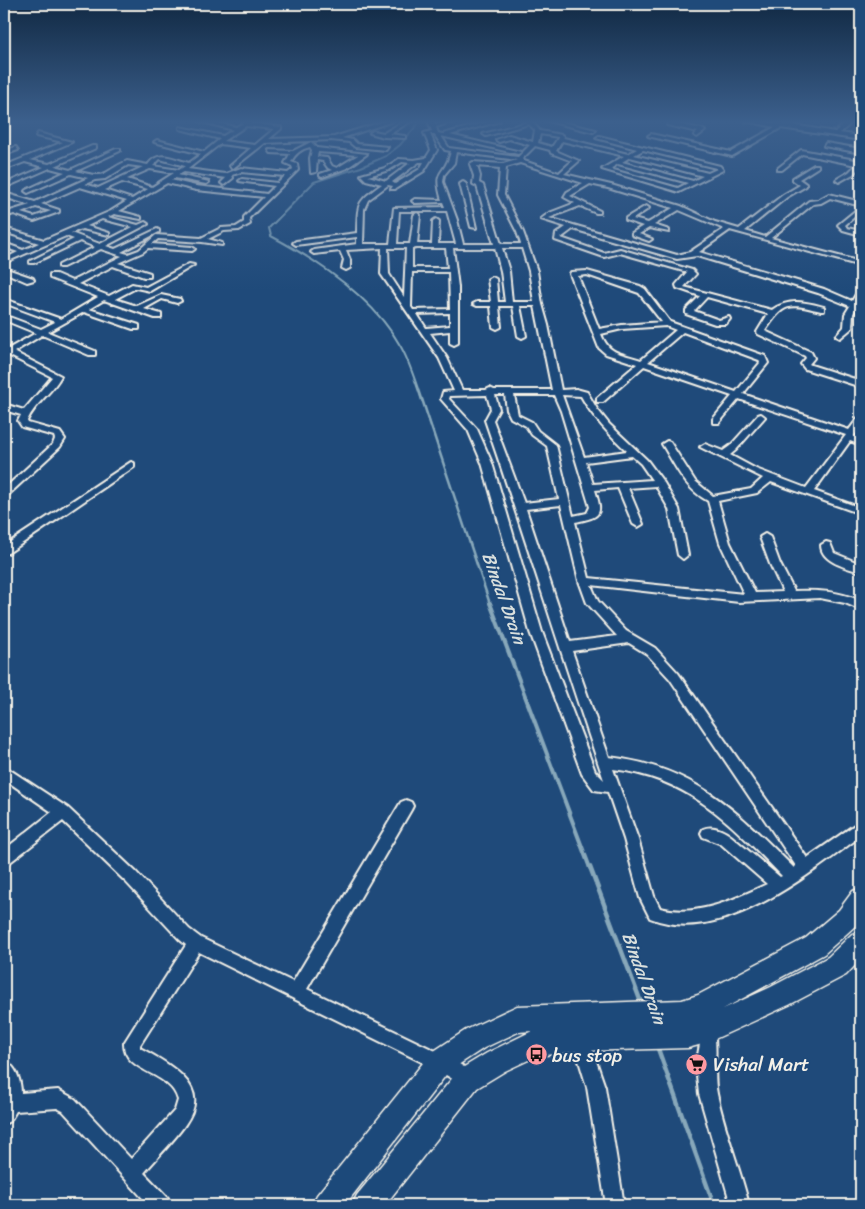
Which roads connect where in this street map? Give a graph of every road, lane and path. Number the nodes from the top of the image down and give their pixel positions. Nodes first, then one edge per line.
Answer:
1 (24, 177) edge
2 (57, 177) edge
3 (105, 177) edge
4 (127, 177) edge
5 (173, 177) edge
6 (176, 177) edge
7 (231, 177) edge
8 (287, 177) edge
9 (366, 177) edge
10 (395, 177) edge
11 (410, 177) edge
12 (442, 177) edge
13 (479, 177) edge
14 (493, 177) edge
15 (568, 177) edge
16 (623, 177) edge
17 (674, 177) edge
18 (705, 177) edge
19 (798, 177) edge
20 (843, 177) edge
21 (94, 178) joint
22 (122, 180) junction
23 (839, 180) dead end
24 (242, 181) dead end
25 (166, 182) junction
26 (206, 182) dead end
27 (224, 183) dead end
28 (388, 183) junction
29 (455, 183) dead end
30 (588, 183) junction
31 (694, 183) junction
32 (463, 184) junction
33 (80, 185) junction
34 (280, 185) junction
35 (398, 185) junction
36 (487, 185) junction
37 (4, 186) edge
38 (154, 189) junction
39 (99, 190) junction
40 (28, 191) dead end
41 (653, 191) junction
42 (4, 195) edge
43 (269, 196) junction
44 (415, 200) dead end
45 (132, 201) junction
46 (446, 201) junction
47 (363, 203) junction
48 (36, 204) junction
49 (580, 204) junction
50 (861, 206) edge
51 (678, 207) junction
52 (646, 208) dead end
53 (449, 209) junction
54 (13, 212) junction
55 (113, 212) junction
56 (598, 212) dead end
57 (417, 214) dead end
58 (4, 215) edge
59 (102, 216) junction
60 (139, 218) dead end
61 (436, 221) dead end
62 (80, 226) junction
63 (647, 226) junction
64 (474, 227) dead end
65 (572, 227) junction
66 (729, 228) junction
67 (4, 230) edge
68 (667, 231) dead end
69 (159, 232) junction
70 (739, 232) junction
71 (64, 233) junction
72 (861, 233) edge
73 (107, 234) dead end
74 (359, 235) junction
75 (79, 239) junction
76 (649, 239) dead end
77 (766, 239) junction
78 (202, 240) junction
79 (43, 242) junction
80 (296, 243) dead end
81 (4, 244) edge
82 (220, 244) dead end
83 (99, 246) junction
84 (148, 246) junction
85 (360, 246) junction
86 (389, 246) junction
87 (435, 246) junction
88 (460, 246) junction
89 (497, 246) junction
90 (524, 246) junction
91 (411, 247) junction
92 (450, 247) junction
93 (342, 248) junction
94 (192, 249) dead end
95 (23, 252) junction
96 (115, 252) junction
97 (314, 252) dead end
98 (693, 253) junction
99 (14, 256) junction
100 (127, 256) junction
101 (4, 261) edge
102 (32, 262) junction
103 (112, 263) junction
104 (861, 264) edge
105 (192, 265) dead end
106 (45, 266) dead end
107 (61, 266) dead end
108 (346, 268) dead end
109 (4, 270) edge
110 (408, 270) junction
111 (451, 270) junction
112 (147, 275) dead end
113 (53, 276) dead end
114 (492, 279) dead end
115 (30, 280) dead end
116 (72, 284) junction
117 (147, 289) junction
118 (155, 292) dead end
119 (861, 293) edge
120 (706, 295) junction
121 (106, 298) junction
122 (4, 301) edge
123 (177, 301) dead end
124 (477, 304) dead end
125 (495, 304) junction
126 (512, 304) junction
127 (538, 304) junction
128 (856, 307) edge
129 (821, 308) dead end
130 (83, 309) junction
131 (138, 309) junction
132 (410, 309) junction
133 (454, 311) junction
134 (773, 313) junction
135 (158, 316) dead end
136 (4, 317) edge
137 (726, 319) dead end
138 (60, 321) junction
139 (667, 324) junction
140 (136, 327) dead end
141 (497, 327) dead end
142 (453, 328) junction
143 (682, 329) junction
144 (424, 330) junction
145 (41, 332) junction
146 (596, 332) junction
147 (522, 336) dead end
148 (840, 336) dead end
149 (454, 343) dead end
150 (5, 352) edge
151 (92, 353) dead end
152 (642, 364) junction
153 (861, 384) edge
154 (459, 392) junction
155 (490, 392) junction
156 (509, 392) junction
157 (557, 392) junction
158 (738, 395) junction
159 (600, 400) dead end
160 (4, 407) edge
161 (24, 417) junction
162 (761, 417) dead end
163 (861, 420) edge
164 (716, 421) dead end
165 (849, 436) junction
166 (861, 442) edge
167 (667, 444) dead end
168 (705, 447) dead end
169 (633, 452) junction
170 (723, 455) junction
171 (581, 460) junction
172 (131, 465) dead end
173 (769, 478) junction
174 (659, 482) junction
175 (622, 485) junction
176 (590, 487) junction
177 (808, 492) junction
178 (4, 494) edge
179 (712, 499) junction
180 (566, 501) junction
181 (519, 506) junction
182 (861, 511) edge
183 (570, 520) junction
184 (638, 524) dead end
185 (765, 537) dead end
186 (826, 545) dead end
187 (4, 551) edge
188 (683, 555) dead end
189 (861, 568) edge
190 (584, 581) junction
191 (791, 596) junction
192 (752, 597) junction
193 (861, 606) edge
194 (629, 639) junction
195 (566, 647) junction
196 (603, 762) junction
197 (4, 772) edge
198 (612, 786) junction
199 (406, 806) dead end
200 (63, 812) junction
201 (861, 828) edge
202 (708, 833) dead end
203 (4, 858) edge
204 (805, 868) junction
205 (793, 877) junction
206 (780, 886) junction
207 (861, 899) edge
208 (861, 942) edge
209 (196, 943) junction
210 (297, 991) junction
211 (692, 1021) junction
212 (578, 1028) junction
213 (440, 1062) junction
214 (4, 1069) edge
215 (468, 1079) junction
216 (8, 1108) edge
217 (132, 1172) junction
218 (161, 1205) edge
219 (327, 1205) edge
220 (367, 1205) edge
221 (615, 1205) edge
222 (740, 1205) edge

1 - 37 street
2 - 40 street
3 - 21 street
4 - 22 street
5 - 25 street
6 - 26 street
7 - 27 street
8 - 34 street
9 - 28 street
10 - 28 street
11 - 35 street
12 - 46 street
13 - 36 street
14 - 36 street
15 - 30 street
16 - 41 street
17 - 31 street
18 - 31 street
19 - 70 street
20 - 23 street
21 - 33 street
22 - 38 street
22 - 39 street
24 - 34 street
25 - 38 street
25 - 43 street
28 - 35 street
28 - 47 street
29 - 32 street
30 - 41 street
30 - 49 street
31 - 41 street
32 - 36 street
32 - 64 street
33 - 39 street
33 - 48 street
34 - 43 street
35 - 47 street
36 - 89 street
36 - 90 street
38 - 45 street
39 - 45 street
41 - 51 street
42 - 48 street
43 - 78 street
44 - 46 street
45 - 55 street
46 - 53 street
47 - 74 street
48 - 54 street
48 - 54 street
49 - 56 street
49 - 65 street
50 - 72 street
50 - 77 street
51 - 63 street
51 - 66 street
52 - 63 street
53 - 86 street
53 - 88 street
54 - 58 street
55 - 59 street
55 - 60 street
57 - 91 street
59 - 62 street
59 - 83 street
61 - 87 street
62 - 71 street
62 - 73 street
63 - 68 street
63 - 76 street
65 - 98 street
65 - 120 street
66 - 70 street
66 - 98 street
67 - 79 street
69 - 78 street
69 - 84 street
69 - 96 street
70 - 77 street
71 - 75 street
71 - 79 street
74 - 80 street
74 - 85 street
75 - 83 street
75 - 102 street
77 - 104 street
78 - 82 street
79 - 95 street
81 - 95 street
83 - 96 street
83 - 107 street
84 - 94 street
84 - 100 street
85 - 86 street
85 - 93 street
86 - 91 street
86 - 132 street
87 - 91 street
87 - 92 street
88 - 89 street
88 - 92 street
89 - 90 street
89 - 126 street
90 - 127 street
91 - 110 street
92 - 111 street
93 - 97 street
93 - 108 street
95 - 99 street
96 - 100 street
98 - 128 street
99 - 101 street
99 - 102 street
100 - 103 street
102 - 106 street
103 - 112 street
103 - 116 street
105 - 117 street
109 - 115 street
110 - 111 street
110 - 132 street
111 - 133 street
113 - 116 street
114 - 125 street
116 - 121 street
117 - 118 street
117 - 121 street
119 - 128 street
120 - 134 street
120 - 137 street
121 - 130 street
121 - 131 street
122 - 138 street
123 - 131 street
124 - 125 street
125 - 126 street
125 - 141 street
126 - 127 street
126 - 147 street
127 - 157 street
128 - 148 street
129 - 134 street
130 - 138 street
130 - 140 street
131 - 135 street
132 - 133 street
132 - 144 street
133 - 142 street
134 - 153 street
136 - 145 street
138 - 145 street
139 - 143 street
139 - 146 street
139 - 146 street
142 - 144 street
142 - 149 street
143 - 152 street
143 - 158 street
144 - 154 street
145 - 150 street
145 - 151 street
146 - 152 street
150 - 161 street
152 - 158 street
152 - 159 street
154 - 155 street
154 - 198 street
155 - 156 street
155 - 181 street
156 - 157 street
156 - 180 street
157 - 169 street
157 - 171 street
158 - 164 street
158 - 165 street
160 - 161 street
161 - 178 street
162 - 170 street
163 - 165 street
165 - 166 street
165 - 177 street
167 - 179 street
168 - 170 street
169 - 171 street
169 - 174 street
170 - 173 street
171 - 176 street
172 - 187 street
173 - 177 street
173 - 179 street
174 - 175 street
174 - 188 street
175 - 176 street
175 - 184 street
176 - 183 street
177 - 182 street
179 - 192 street
180 - 181 street
180 - 183 street
181 - 195 street
183 - 190 street
185 - 191 street
186 - 189 street
190 - 192 street
190 - 194 street
191 - 192 street
191 - 193 street
194 - 195 street
194 - 204 street
195 - 196 street
196 - 198 street
196 - 205 street
197 - 200 street
198 - 206 street
199 - 210 street
200 - 203 street
200 - 209 street
201 - 204 street
202 - 206 street
204 - 205 street
205 - 206 street
207 - 211 main road
208 - 211 main road
209 - 210 street
209 - 217 street
210 - 213 street
211 - 212 main road
211 - 222 street
212 - 213 main road
212 - 215 main road
212 - 221 street
213 - 215 street
213 - 219 main road
214 - 216 street
215 - 220 main road
216 - 217 street
217 - 218 street

